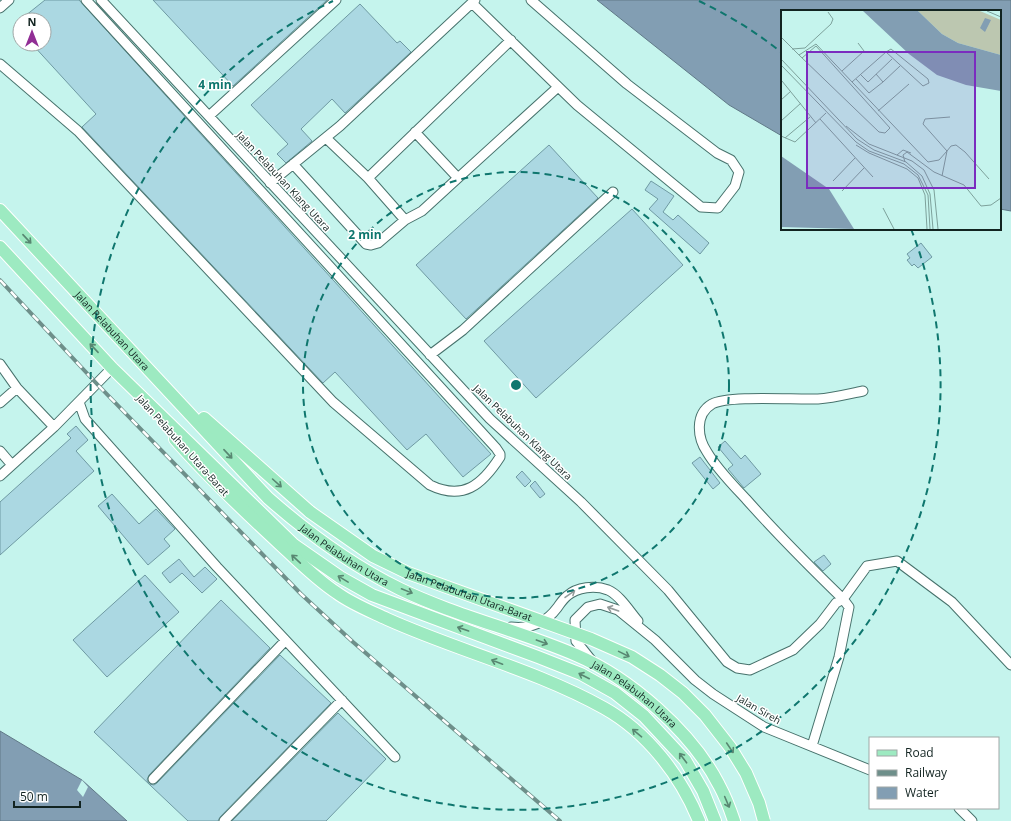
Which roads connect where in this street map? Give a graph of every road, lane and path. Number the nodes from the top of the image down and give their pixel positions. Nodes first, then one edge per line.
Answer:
1 (9, 0) edge
2 (86, 0) edge
3 (101, 0) edge
4 (336, 0) edge
5 (531, 0) edge
6 (474, 1) edge
7 (0, 8) edge
8 (511, 40) junction
9 (0, 64) edge
10 (558, 87) junction
11 (209, 116) junction
12 (415, 132) junction
13 (326, 138) junction
14 (293, 164) junction
15 (368, 178) junction
16 (458, 178) junction
17 (270, 183) junction
18 (613, 192) dead end
19 (0, 210) edge
20 (405, 220) junction
21 (0, 247) edge
22 (430, 355) junction
23 (0, 364) edge
24 (112, 368) junction
25 (154, 374) junction
26 (131, 386) junction
27 (17, 388) junction
28 (863, 391) dead end
29 (79, 402) junction
30 (0, 404) edge
31 (54, 427) junction
32 (0, 452) edge
33 (12, 465) junction
34 (0, 476) edge
35 (844, 599) junction
36 (489, 624) junction
37 (654, 640) junction
38 (285, 641) junction
39 (594, 664) junction
40 (1011, 665) edge
41 (342, 700) junction
42 (812, 746) junction
43 (394, 757) dead end
44 (869, 770) edge
45 (153, 779) dead end
46 (959, 809) edge
47 (224, 821) edge
48 (698, 821) edge
49 (715, 821) edge
50 (734, 821) edge
51 (764, 821) edge
52 (972, 821) edge

1 - 7 street
2 - 9 street
3 - 11 street, Jalan Pelabuhan Klang Utara
4 - 11 street
5 - 10 street
6 - 8 street
6 - 13 street
8 - 10 street
8 - 12 street
10 - 16 street
11 - 17 street, Jalan Pelabuhan Klang Utara
12 - 15 street
12 - 16 street
13 - 14 street
13 - 15 street
14 - 17 street
14 - 20 street
15 - 20 street
16 - 20 street
17 - 22 street, Jalan Pelabuhan Klang Utara
18 - 22 street
19 -> 25 main road, Jalan Pelabuhan Utara
24 -> 21 main road, Jalan Pelabuhan Utara
22 - 35 street, Jalan Pelabuhan Klang Utara
23 - 27 street
24 - 26 main road, Jalan Pelabuhan Utara
24 - 29 street
25 -> 36 main road, Jalan Pelabuhan Utara
25 -> 51 main road, Jalan Pelabuhan Utara-Barat, bridge
48 -> 26 main road, Jalan Pelabuhan Utara-Barat
49 -> 26 main road, Jalan Pelabuhan Utara
27 - 30 street
27 - 31 street
28 - 35 street
29 - 31 street
29 - 38 street
31 - 33 street
32 - 33 street
33 - 34 street
35 - 40 street, Jalan Pelabuhan Klang Utara
35 - 42 street
36 -> 37 street
36 -> 39 main road, Jalan Pelabuhan Utara
37 -> 39 street
37 - 42 street, Jalan Sireh
38 - 41 street
38 - 45 street
39 -> 50 main road, Jalan Pelabuhan Utara
41 - 43 street
41 - 47 street
42 - 44 street, Jalan Sireh
46 - 52 street

